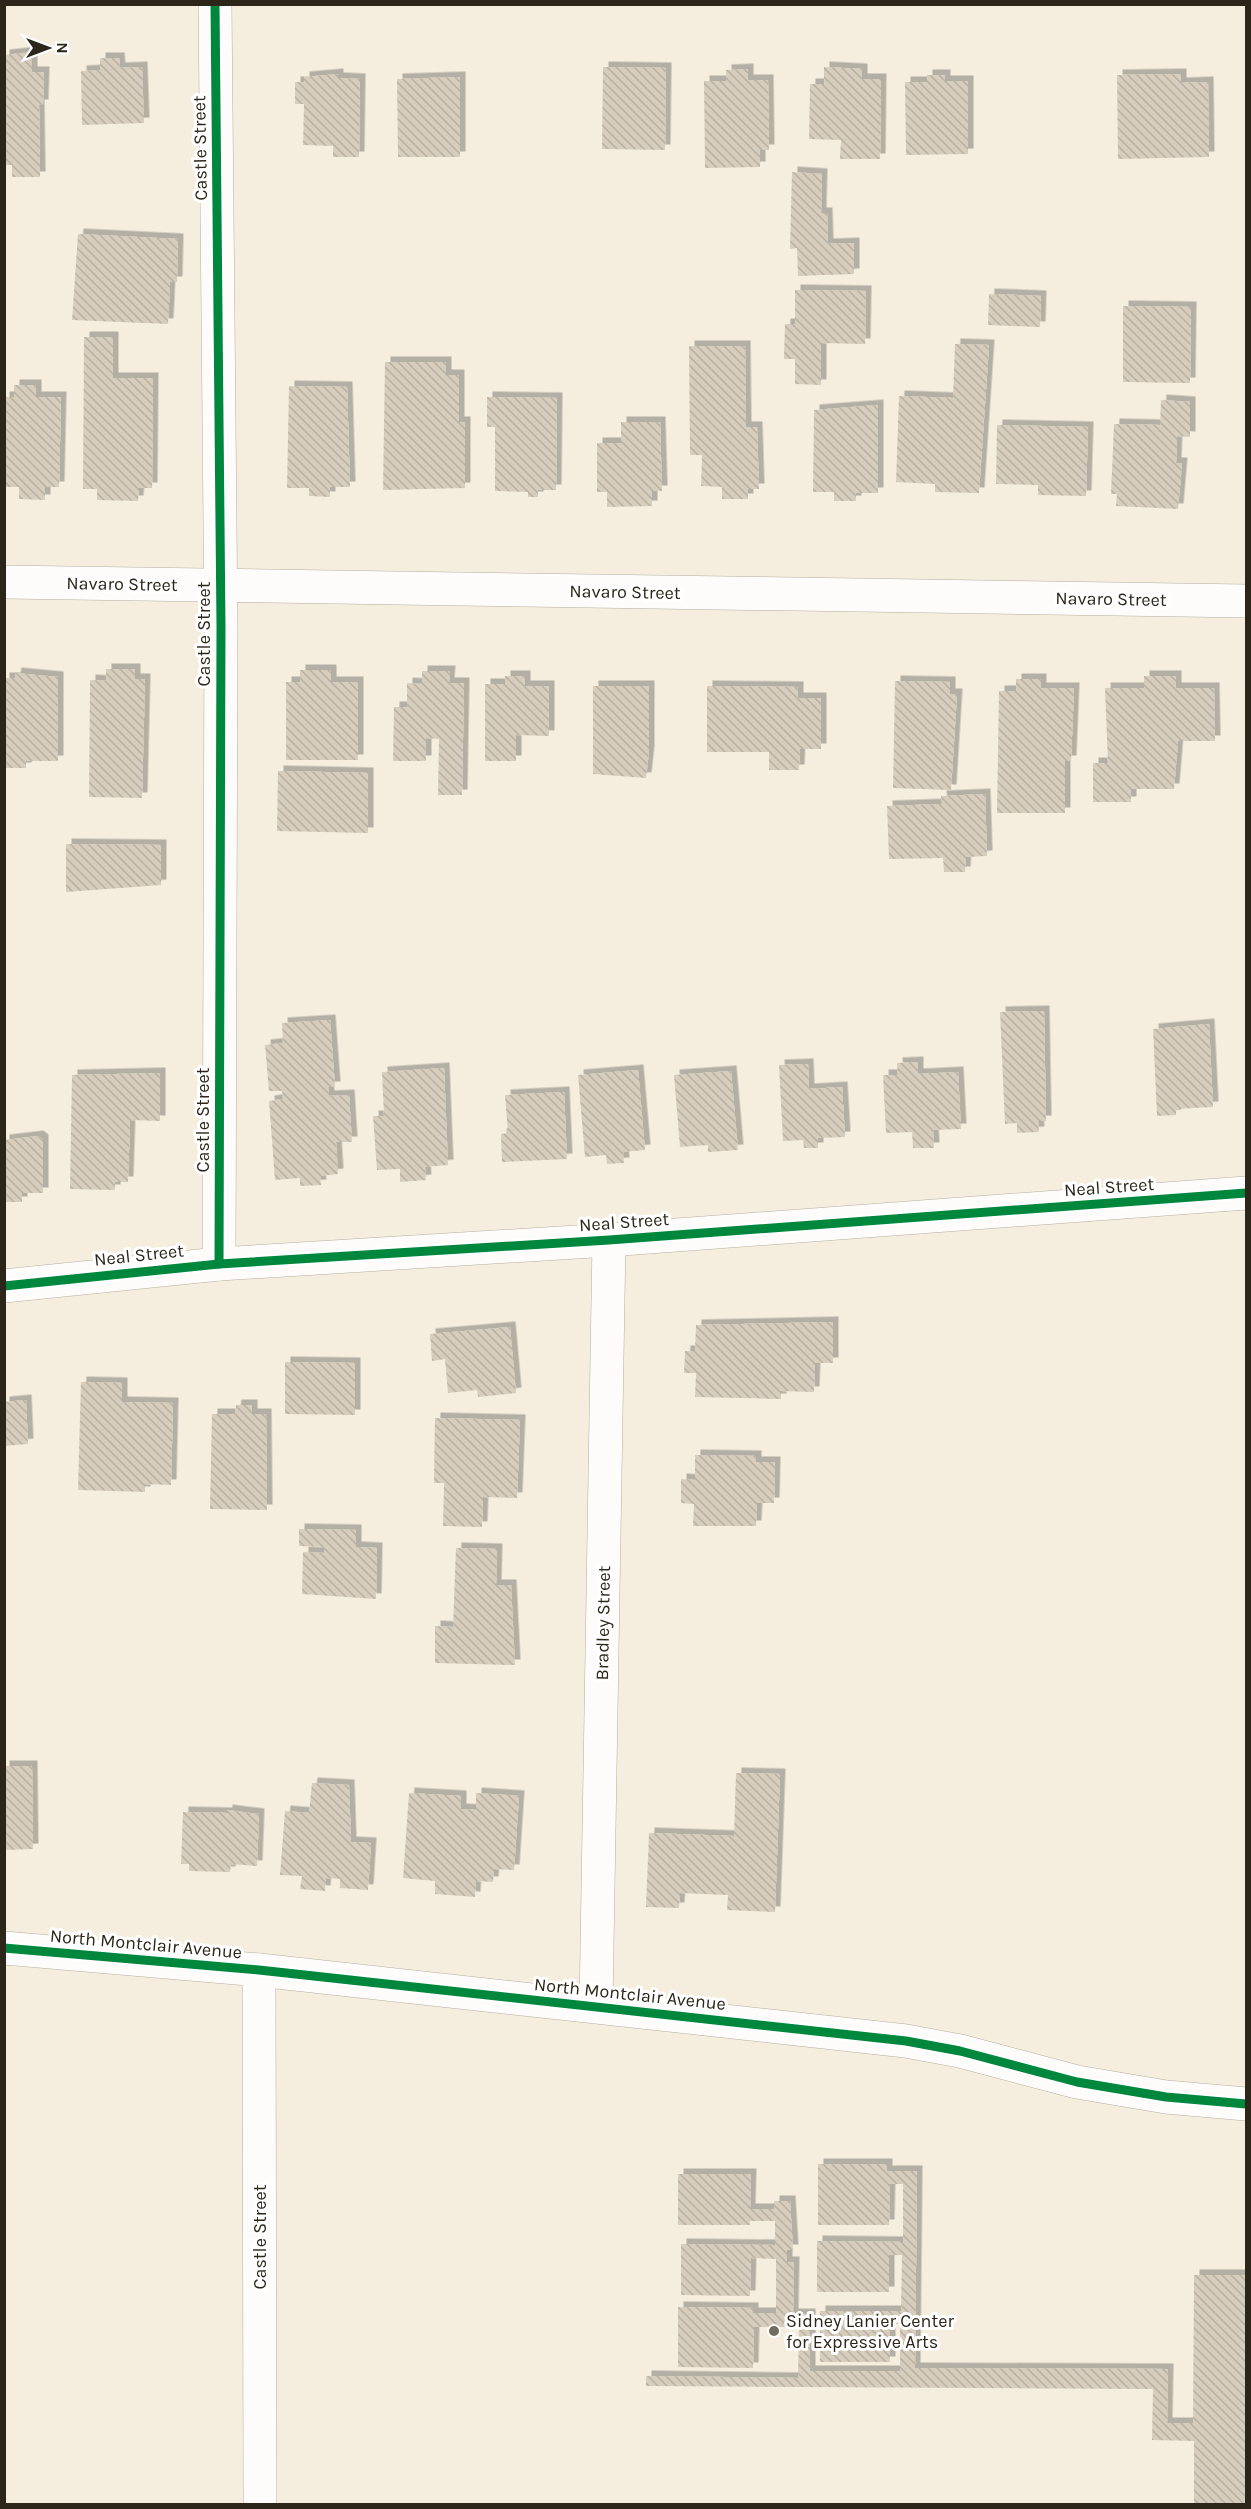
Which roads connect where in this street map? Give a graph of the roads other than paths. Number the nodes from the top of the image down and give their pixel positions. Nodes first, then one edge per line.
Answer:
1 (215, 4) edge
2 (4, 582) edge
3 (220, 585) junction
4 (1246, 601) edge
5 (1246, 1194) edge
6 (609, 1240) junction
7 (219, 1264) junction
8 (4, 1286) edge
9 (4, 1948) edge
10 (259, 1970) junction
11 (596, 2006) junction
12 (1246, 2104) edge
13 (260, 2505) edge

1 - 3 street, Castle Street
2 - 3 street, Navaro Street
3 - 4 street, Navaro Street
3 - 7 street, Castle Street
5 - 6 street, Neal Street
6 - 7 street, Neal Street
6 - 11 street, Bradley Street
7 - 8 street, Neal Street
9 - 10 street, North Montclair Avenue
10 - 11 street, North Montclair Avenue
10 - 13 street, Castle Street
11 - 12 street, North Montclair Avenue

